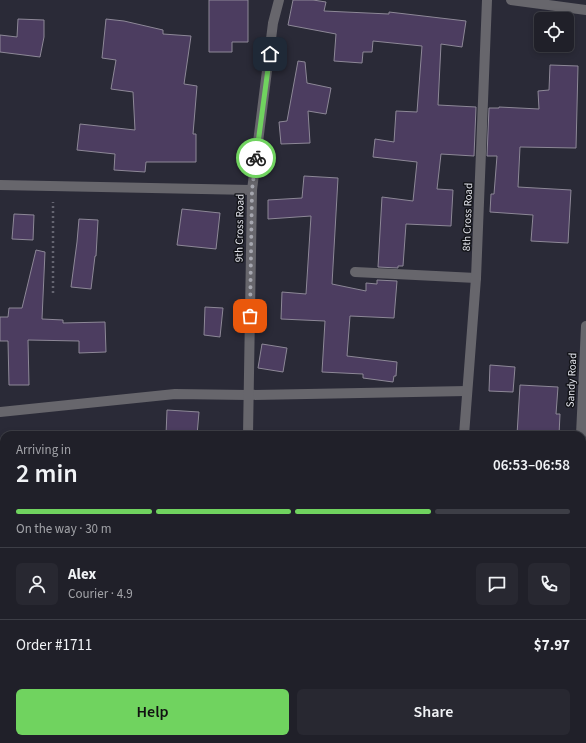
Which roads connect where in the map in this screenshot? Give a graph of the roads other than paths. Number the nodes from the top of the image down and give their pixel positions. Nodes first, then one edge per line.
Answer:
1 (279, 0) edge
2 (487, 0) edge
3 (511, 0) edge
4 (586, 10) edge
5 (0, 185) edge
6 (252, 190) junction
7 (355, 272) dead end
8 (476, 278) junction
9 (586, 326) edge
10 (467, 391) junction
11 (248, 395) junction
12 (0, 412) edge
13 (248, 431) edge
14 (464, 431) edge
15 (581, 431) edge

1 - 6 street, 9th Cross Road
2 - 8 street, 8th Cross Road
3 - 4 street
5 - 6 street
6 - 11 street, 9th Cross Road
7 - 8 street
8 - 10 street, 8th Cross Road
9 - 15 street, Sandy Road
10 - 11 street
10 - 14 street, 8th Cross Road
11 - 12 street
11 - 13 street, 9th Cross Road

